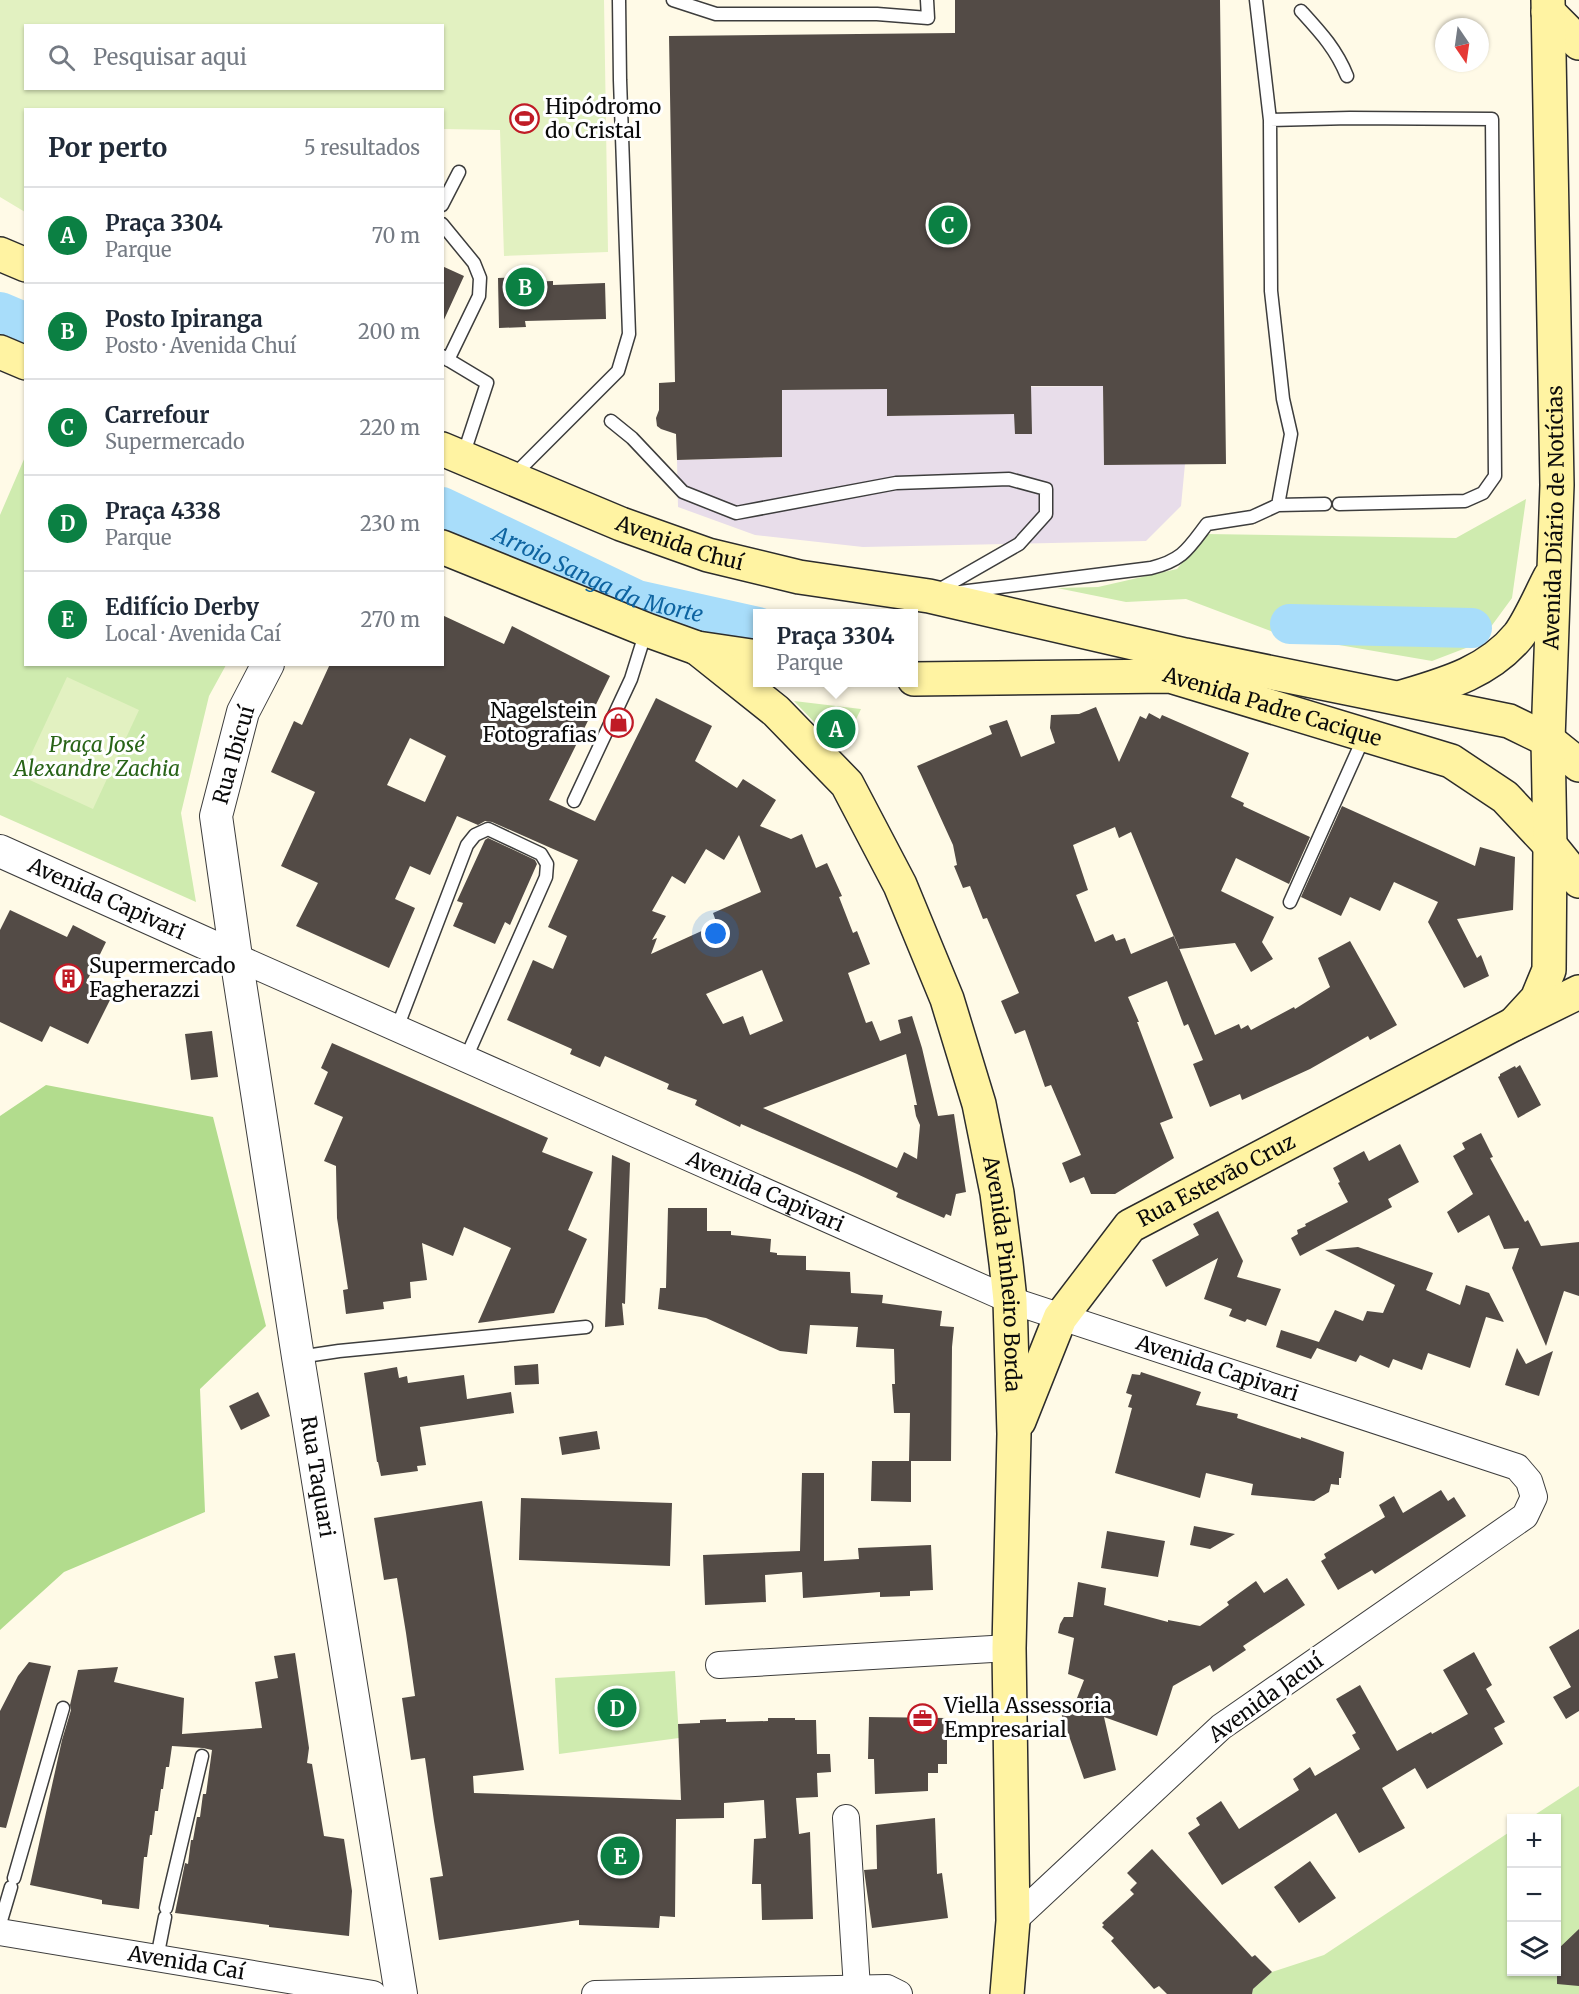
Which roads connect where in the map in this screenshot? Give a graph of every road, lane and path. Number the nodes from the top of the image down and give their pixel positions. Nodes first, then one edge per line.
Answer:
1 (619, 0) edge
2 (673, 0) edge
3 (927, 0) edge
4 (1256, 0) edge
5 (1548, 6) edge
6 (1301, 11) dead end
7 (1579, 43) edge
8 (1347, 76) dead end
9 (1270, 120) junction
10 (459, 172) dead end
11 (444, 201) edge
12 (444, 226) edge
13 (0, 254) edge
14 (24, 264) edge
15 (0, 352) edge
16 (445, 358) edge
17 (24, 362) edge
18 (611, 421) dead end
19 (453, 453) edge
20 (510, 479) junction
21 (1324, 504) dead end
22 (1339, 504) dead end
23 (1278, 505) junction
24 (444, 548) edge
25 (1554, 570) junction
26 (929, 596) junction
27 (647, 630) junction
28 (697, 648) junction
29 (753, 656) edge
30 (267, 666) edge
31 (918, 679) edge
32 (1398, 699) junction
33 (1364, 736) junction
34 (1548, 740) junction
35 (1579, 765) edge
36 (574, 801) dead end
37 (1550, 844) junction
38 (0, 850) edge
39 (1579, 881) edge
40 (1290, 902) dead end
41 (236, 957) junction
42 (1579, 992) edge
43 (1514, 1024) junction
44 (397, 1028) junction
45 (466, 1058) junction
46 (1010, 1300) junction
47 (1060, 1318) junction
48 (586, 1327) dead end
49 (298, 1357) junction
50 (1014, 1434) junction
51 (1534, 1497) joint
52 (1009, 1648) junction
53 (719, 1665) dead end
54 (63, 1708) dead end
55 (201, 1756) dead end
56 (846, 1818) dead end
57 (1013, 1921) junction
58 (0, 1924) edge
59 (0, 1932) edge
60 (157, 1958) junction
61 (857, 1988) junction
62 (762, 1992) edge
63 (708, 1993) edge
64 (373, 1994) edge
65 (401, 1994) edge
66 (595, 1994) edge
67 (899, 1994) edge
68 (1007, 1994) edge

1 - 20 lane
2 - 3 lane
4 - 9 lane
5 - 7 main road
5 - 25 main road, Avenida Diário de Notícias
6 - 8 lane
9 - 22 lane
9 - 23 lane
10 - 11 lane
12 - 16 lane
13 - 14 main road
15 - 17 main road
16 - 19 lane
18 - 26 lane
19 - 20 main road, Avenida Chuí
20 - 26 main road, Avenida Chuí
21 - 23 lane
23 - 26 lane
24 - 27 main road
25 - 32 main road
25 - 34 main road, Avenida Diário de Notícias
26 - 32 main road, Avenida Padre Cacique
27 - 28 main road
27 - 36 lane
28 - 29 main road
28 - 46 main road, Avenida Pinheiro Borda
30 - 41 street, Rua Ibicuí
31 - 33 main road, Avenida Padre Cacique
32 - 34 main road, Avenida Padre Cacique
33 - 37 main road, Avenida Padre Cacique
33 - 40 lane
34 - 35 main road, Avenida Padre Cacique
34 - 37 main road, Avenida Diário de Notícias
37 - 39 main road, Avenida Padre Cacique
37 - 43 main road, Avenida Diário de Notícias
38 - 41 street, Avenida Capivari
41 - 44 street, Avenida Capivari
41 - 49 street, Rua Taquari
42 - 43 main road, Rua Estevão Cruz
43 - 47 main road, Rua Estevão Cruz
44 - 45 street, Avenida Capivari
44 - 45 lane
45 - 46 street, Avenida Capivari
46 - 47 street, Avenida Capivari
46 - 50 main road, Avenida Pinheiro Borda
47 - 50 main road, Rua Estevão Cruz
47 - 51 street, Avenida Capivari
48 - 49 lane
49 - 65 street, Rua Taquari
50 - 52 main road, Avenida Pinheiro Borda
51 - 57 street, Avenida Jacuí
52 - 53 street
52 - 57 main road, Avenida Pinheiro Borda
54 - 58 lane
55 - 60 lane
56 - 61 street
57 - 68 main road, Avenida Pinheiro Borda
59 - 60 street, Avenida Caí
60 - 64 street, Avenida Caí
61 - 62 street
61 - 67 street
62 - 63 street
63 - 66 street

